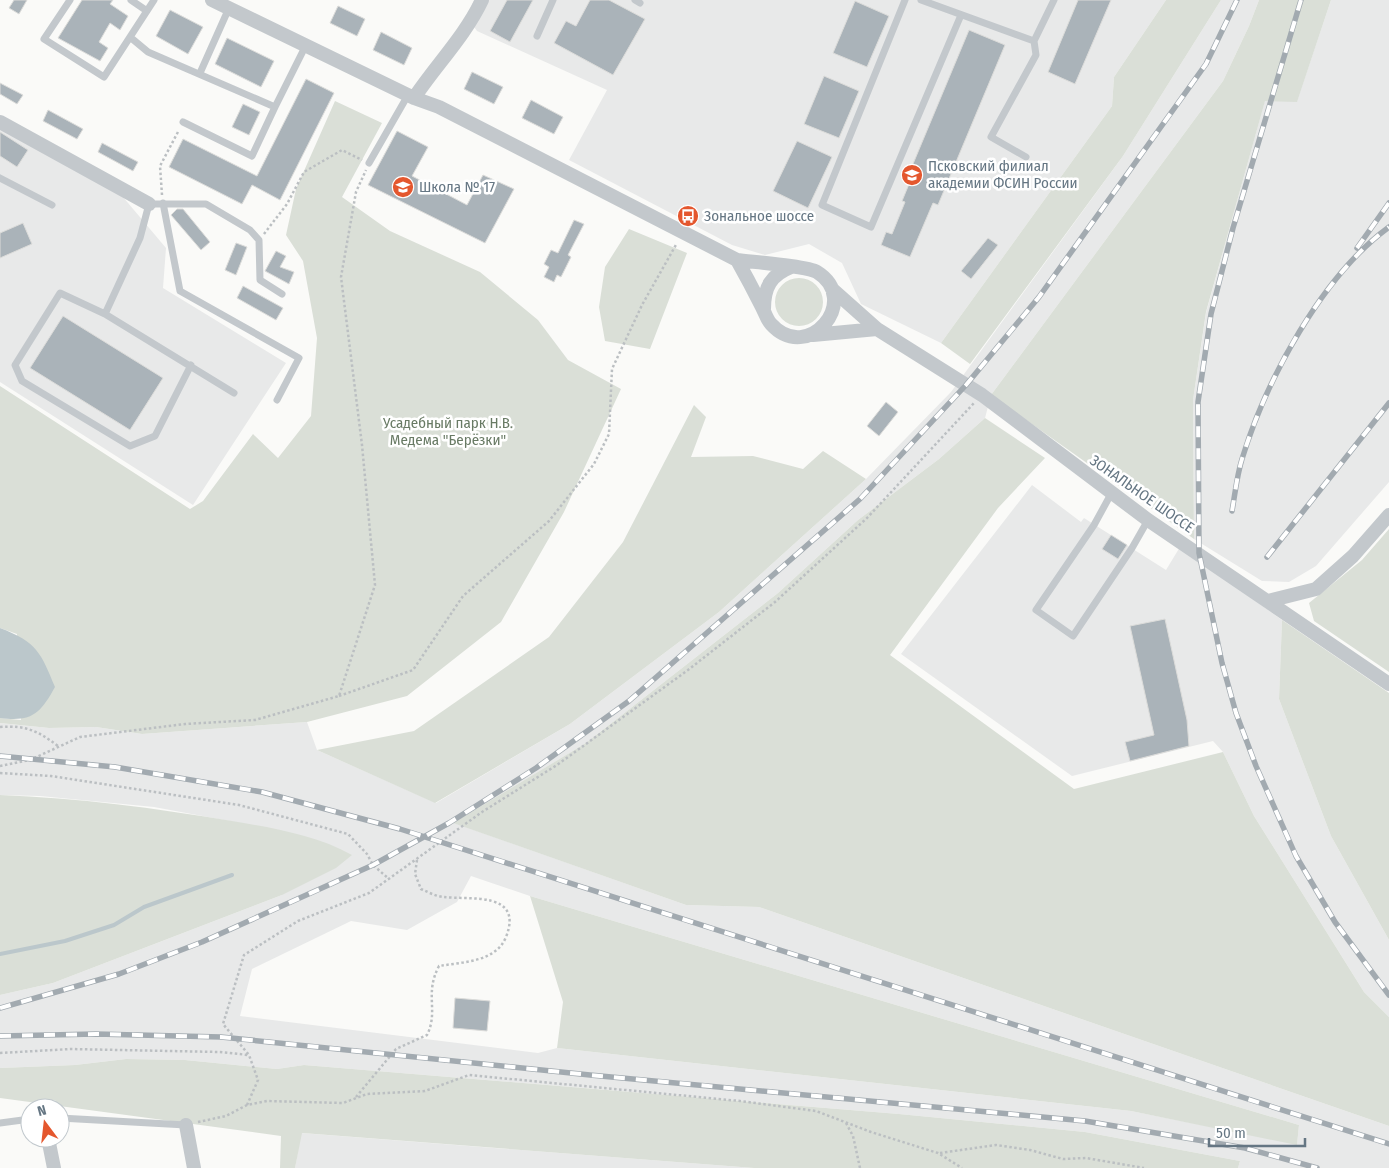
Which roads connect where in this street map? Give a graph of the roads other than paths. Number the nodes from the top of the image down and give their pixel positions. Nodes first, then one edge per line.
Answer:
1 (70, 0) edge
2 (130, 0) edge
3 (154, 0) edge
4 (212, 0) edge
5 (482, 0) edge
6 (553, 0) edge
7 (905, 0) edge
8 (921, 0) edge
9 (1054, 0) edge
10 (229, 8) junction
11 (147, 11) junction
12 (961, 15) junction
13 (537, 36) dead end
14 (130, 37) junction
15 (1034, 41) junction
16 (306, 44) junction
17 (200, 73) junction
18 (411, 96) junction
19 (275, 108) junction
20 (0, 122) edge
21 (183, 122) road end
22 (1026, 158) dead end
23 (369, 163) road end
24 (0, 178) edge
25 (156, 204) junction
26 (52, 205) dead end
27 (737, 260) junction
28 (791, 267) junction
29 (832, 289) junction
30 (282, 294) dead end
31 (764, 310) junction
32 (105, 314) junction
33 (877, 329) junction
34 (811, 335) junction
35 (190, 366) junction
36 (234, 392) dead end
37 (276, 400) dead end
38 (1111, 494) junction
39 (1389, 515) edge
40 (1148, 520) junction
41 (1268, 602) junction
42 (1389, 684) edge
43 (70, 1119) edge
44 (20, 1121) edge
45 (0, 1124) edge
46 (186, 1125) joint
47 (50, 1148) edge
48 (54, 1168) edge
49 (194, 1168) edge

1 - 14 lane
2 - 11 lane
3 - 11 lane
4 - 10 street, ЗОНАЛЬНОЕ ШОССЕ
5 - 18 street
6 - 13 lane
7 - 12 lane
8 - 12 lane
9 - 15 lane
10 - 16 street, ЗОНАЛЬНОЕ ШОССЕ
10 - 17 lane
11 - 14 lane
12 - 15 lane
14 - 17 lane
15 - 22 lane
16 - 18 street, ЗОНАЛЬНОЕ ШОССЕ
16 - 19 lane
17 - 19 lane
18 - 23 lane
18 - 27 street, ЗОНАЛЬНОЕ ШОССЕ
19 - 21 lane
20 - 25 street
24 - 26 lane
25 - 30 lane
25 - 32 lane
25 - 37 lane
27 - 28 street, ЗОНАЛЬНОЕ ШОССЕ
27 - 31 street
28 - 29 street, ЗОНАЛЬНОЕ ШОССЕ
28 - 31 street
29 - 33 street, ЗОНАЛЬНОЕ ШОССЕ
29 - 34 street
31 - 34 street
32 - 35 lane
32 - 35 lane
33 - 34 street
33 - 38 street, ЗОНАЛЬНОЕ ШОССЕ
35 - 36 lane
38 - 40 street, ЗОНАЛЬНОЕ ШОССЕ
38 - 40 lane
39 - 41 street
40 - 41 street, ЗОНАЛЬНОЕ ШОССЕ
41 - 42 street, ЗОНАЛЬНОЕ ШОССЕ
43 - 46 lane
44 - 45 lane
46 - 49 street
47 - 48 street

